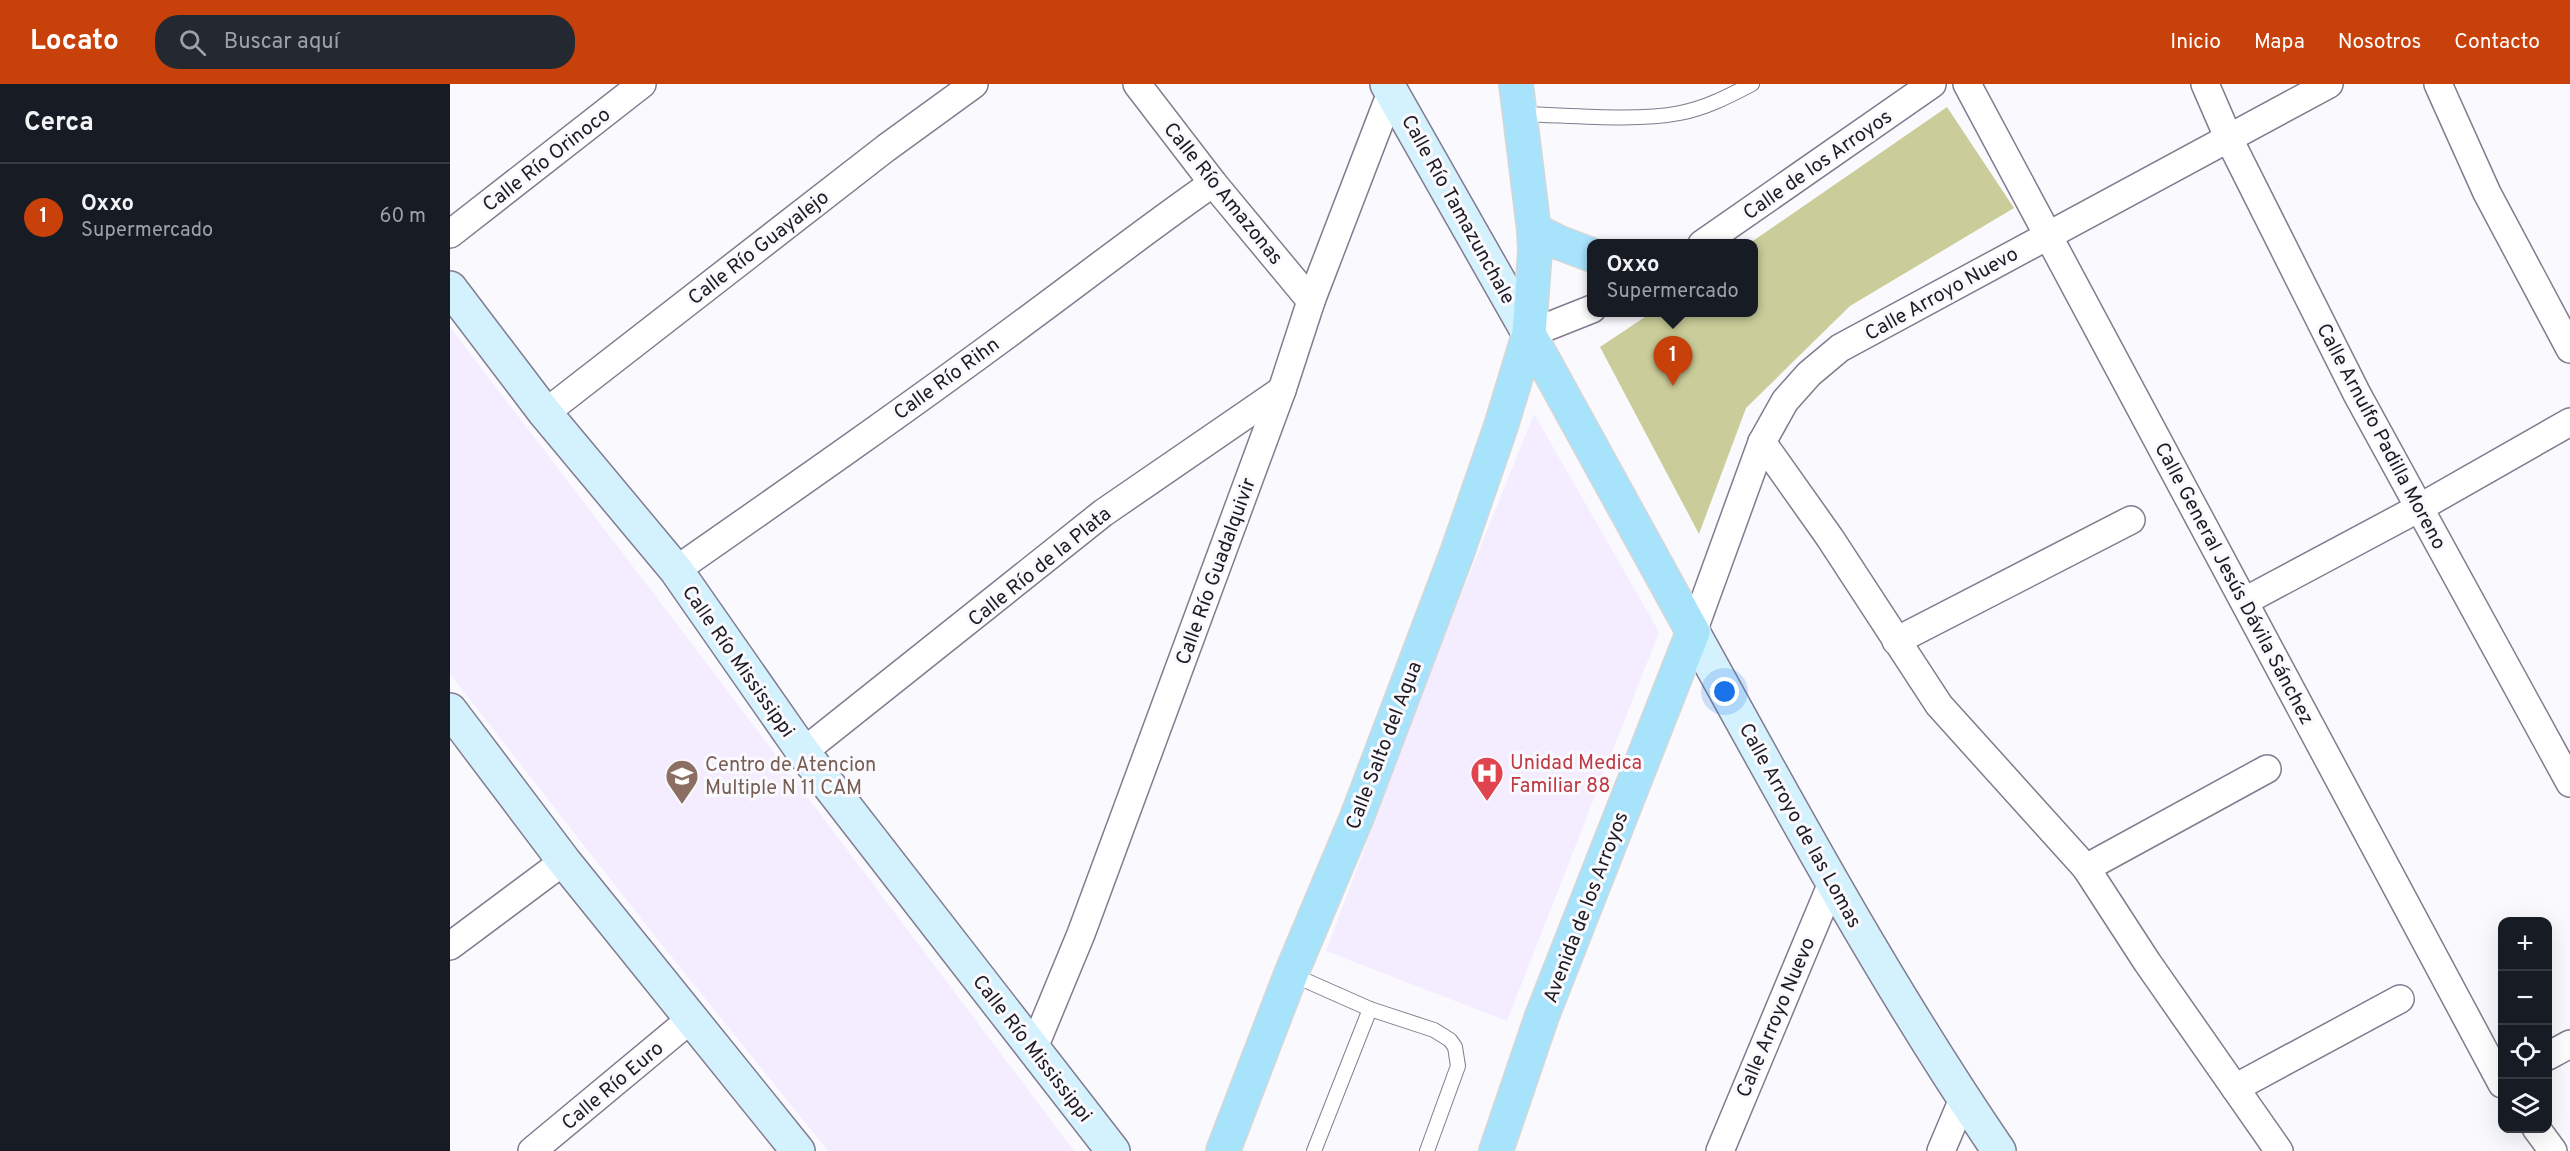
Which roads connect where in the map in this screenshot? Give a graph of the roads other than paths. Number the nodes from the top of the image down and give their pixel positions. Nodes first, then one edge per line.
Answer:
1 (642, 84) edge
2 (974, 84) edge
3 (1137, 84) edge
4 (1752, 84) edge
5 (1932, 84) edge
6 (1967, 84) edge
7 (2205, 84) edge
8 (2330, 84) edge
9 (2438, 84) edge
10 (1390, 87) edge
11 (1517, 99) edge
12 (2228, 137) junction
13 (1213, 183) junction
14 (1534, 230) junction
15 (450, 234) edge
16 (2048, 234) junction
17 (1708, 239) edge
18 (1587, 253) edge
19 (450, 288) edge
20 (1311, 301) junction
21 (1587, 311) edge
22 (1529, 334) junction
23 (2570, 349) edge
24 (1282, 390) junction
25 (545, 413) junction
26 (2570, 422) edge
27 (1762, 442) junction
28 (2419, 508) junction
29 (2131, 520) dead end
30 (676, 570) junction
31 (2245, 601) junction
32 (1693, 632) junction
33 (1896, 641) junction
34 (450, 710) edge
35 (803, 752) junction
36 (2267, 768) dead end
37 (2570, 783) edge
38 (564, 861) junction
39 (2086, 868) junction
40 (1832, 883) junction
41 (450, 946) edge
42 (1291, 974) junction
43 (2400, 999) dead end
44 (1370, 1009) junction
45 (692, 1018) junction
46 (2570, 1044) edge
47 (1034, 1050) junction
48 (2552, 1053) edge
49 (2500, 1079) edge
50 (2235, 1088) junction
51 (1963, 1099) junction
52 (2540, 1133) edge
53 (532, 1151) edge
54 (798, 1151) edge
55 (1113, 1151) edge
56 (1223, 1151) edge
57 (1314, 1151) edge
58 (1427, 1151) edge
59 (1496, 1151) edge
60 (1720, 1151) edge
61 (1941, 1151) edge
62 (1999, 1151) edge
63 (2279, 1151) edge
64 (2553, 1151) edge

1 - 15 street, Calle Río Orinoco
2 - 25 street, Calle Río Guayalejo
3 - 13 street, Calle Río Amazonas
4 - 11 lane
5 - 17 street, Calle de los Arroyos
6 - 16 street, Calle General Jesús Dávila Sánchez
7 - 12 street, Calle Arnulfo Padilla Moreno
8 - 12 street, Calle Arroyo Nuevo
9 - 23 street
10 - 20 street, Calle Río Guadalquivir
10 - 22 street, Calle Río Tamazunchale
11 - 14 main road, Calle Salto del Agua
12 - 16 street, Calle Arroyo Nuevo
12 - 28 street, Calle Arnulfo Padilla Moreno
13 - 20 street, Calle Río Amazonas
13 - 30 street, Calle Río Rihn
14 - 18 main road
14 - 22 main road, Calle Salto del Agua
16 - 27 street, Calle Arroyo Nuevo
16 - 31 street, Calle General Jesús Dávila Sánchez
19 - 25 street, Calle Río Mississippi
20 - 24 street, Calle Río Guadalquivir
21 - 22 street
22 - 32 main road, Calle Arroyo de las Lomas
22 - 42 main road, Calle Salto del Agua
24 - 35 street, Calle Río de la Plata
24 - 47 street, Calle Río Guadalquivir
25 - 30 street, Calle Río Mississippi
26 - 28 street
27 - 32 street, Calle Arroyo Nuevo
27 - 33 street
28 - 31 street
28 - 37 street, Calle Arnulfo Padilla Moreno
29 - 33 street
30 - 35 street, Calle Río Mississippi
31 - 49 street, Calle General Jesús Dávila Sánchez
32 - 40 street, Calle Arroyo de las Lomas
32 - 59 main road, Avenida de los Arroyos
33 - 39 street
34 - 38 street
35 - 47 street, Calle Río Mississippi
36 - 39 street
38 - 41 street
38 - 45 street
39 - 50 street
40 - 51 street, Calle Arroyo de las Lomas
40 - 60 street, Calle Arroyo Nuevo
42 - 44 lane
42 - 56 main road, Calle Salto del Agua
43 - 50 street
44 - 57 lane
44 - 58 lane
45 - 53 street, Calle Río Euro
45 - 54 street
46 - 48 street
47 - 55 street, Calle Río Mississippi
50 - 63 street
51 - 61 street
51 - 62 street, Calle Arroyo de las Lomas
52 - 64 street

